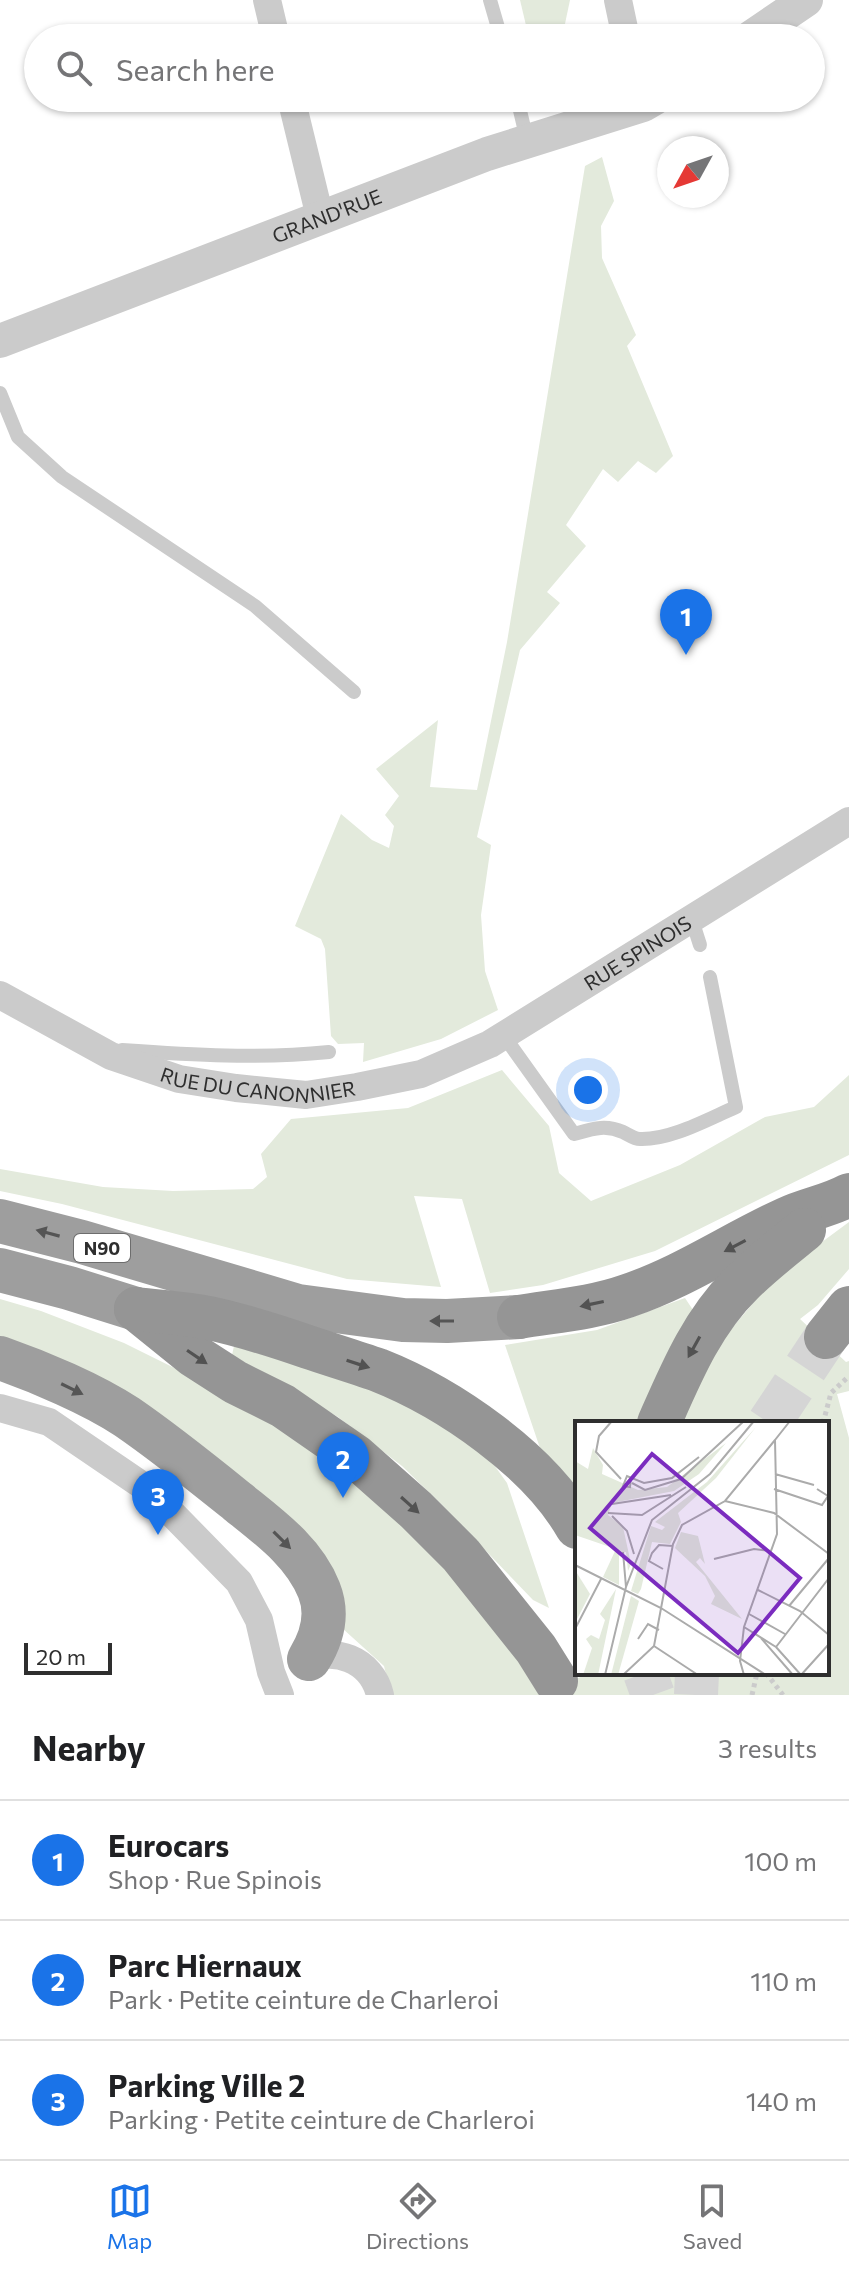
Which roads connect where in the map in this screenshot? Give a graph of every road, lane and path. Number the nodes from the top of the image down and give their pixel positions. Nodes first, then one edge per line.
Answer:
1 (267, 0) edge
2 (490, 0) edge
3 (618, 0) edge
4 (806, 0) edge
5 (273, 24) edge
6 (497, 24) edge
7 (623, 24) edge
8 (771, 24) edge
9 (294, 112) edge
10 (520, 112) edge
11 (611, 112) edge
12 (527, 141) junction
13 (320, 217) junction
14 (0, 341) edge
15 (0, 393) edge
16 (354, 692) dead end
17 (849, 821) edge
18 (710, 977) dead end
19 (0, 995) edge
20 (504, 1036) junction
21 (97, 1049) junction
22 (329, 1052) dead end
23 (421, 1074) joint
24 (840, 1200) edge
25 (0, 1221) edge
26 (0, 1270) edge
27 (136, 1309) junction
28 (0, 1358) edge
29 (849, 1376) edge
30 (0, 1408) edge
31 (660, 1421) edge
32 (824, 1421) edge
33 (575, 1524) edge
34 (309, 1659) junction
35 (757, 1675) edge
36 (768, 1675) edge
37 (556, 1681) dead end
38 (281, 1695) edge
39 (380, 1695) edge
40 (752, 1695) edge
41 (783, 1695) edge

1 - 5 street
2 - 6 lane
3 - 7 street
4 - 8 street
9 - 13 street
10 - 12 lane
11 - 12 street, GRAND'RUE
12 - 13 street, GRAND'RUE
13 - 14 street, GRAND'RUE
15 - 16 lane
17 - 20 street, RUE SPINOIS
18 - 20 lane
19 - 21 street, RUE DU CANONNIER
20 - 23 street, RUE SPINOIS
21 - 22 lane, RUE DU CANONNIER
21 - 23 street, RUE DU CANONNIER
24 -> 25 highway, N90
24 -> 31 highway
26 - 27 highway, N90
27 -> 33 highway
27 -> 37 highway
28 -> 34 highway
29 - 32 path
30 - 38 street
34 - 38 street
34 - 39 street
35 - 40 path
36 - 41 path

